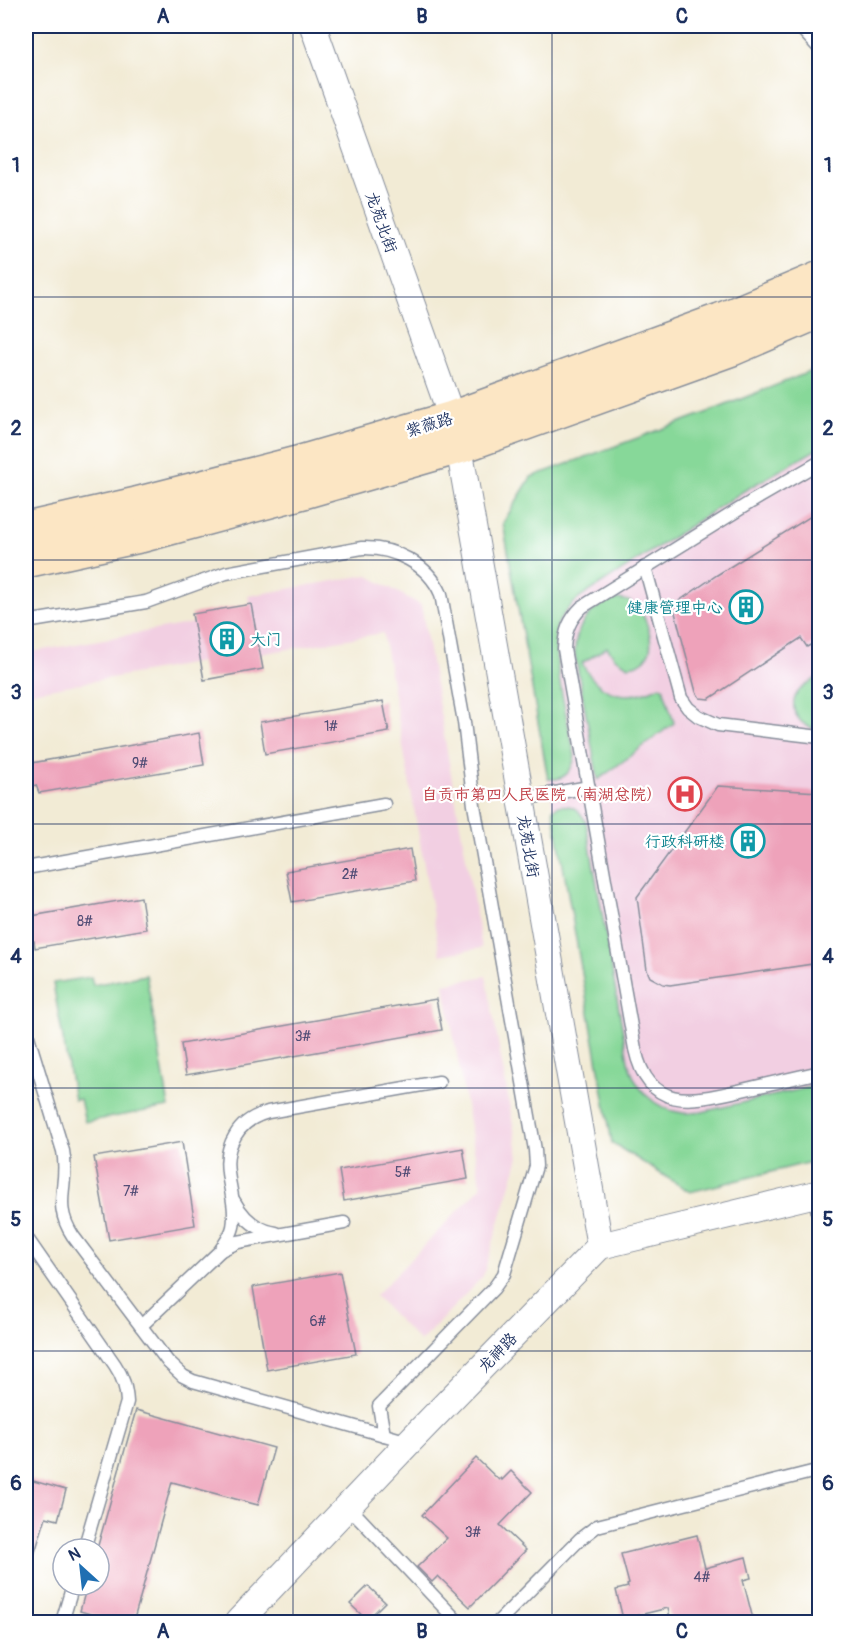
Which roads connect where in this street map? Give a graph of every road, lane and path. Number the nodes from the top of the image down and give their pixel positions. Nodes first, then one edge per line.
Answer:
1 (312, 26) edge
2 (799, 26) edge
3 (819, 49) edge
4 (819, 278) edge
5 (819, 311) edge
6 (455, 432) junction
7 (819, 462) edge
8 (26, 529) edge
9 (26, 561) edge
10 (645, 567) junction
11 (26, 622) edge
12 (819, 736) edge
13 (589, 787) junction
14 (521, 799) junction
15 (384, 804) dead end
16 (26, 868) edge
17 (26, 1030) edge
18 (819, 1072) edge
19 (439, 1082) dead end
20 (817, 1193) edge
21 (233, 1199) junction
22 (819, 1221) edge
23 (344, 1223) dead end
24 (286, 1233) junction
25 (26, 1237) edge
26 (600, 1246) junction
27 (220, 1251) junction
28 (141, 1326) junction
29 (384, 1435) junction
30 (409, 1442) junction
31 (819, 1470) edge
32 (349, 1507) junction
33 (88, 1537) edge
34 (70, 1597) edge
35 (62, 1623) edge
36 (238, 1623) edge
37 (458, 1623) edge
38 (498, 1623) edge

1 - 6 street, 龙苑北街
2 - 3 lane
4 - 6 main road, 紫薇路
5 - 6 main road, 紫薇路
6 - 8 main road, 紫薇路
6 - 9 main road, 紫薇路
6 - 14 street, 龙苑北街
7 - 10 lane
10 - 12 lane
10 - 13 lane
11 - 29 lane
13 - 14 lane
13 - 18 lane
14 - 26 street, 龙苑北街
15 - 16 lane
17 - 28 lane
19 - 21 lane
20 - 22 lane
20 - 26 street
21 - 24 lane
21 - 27 lane
23 - 24 lane
24 - 27 lane
25 - 33 lane
26 - 30 street, 龙神路
27 - 28 lane
28 - 29 lane
29 - 30 lane
30 - 32 street, 龙神路
31 - 38 lane
32 - 36 street, 龙神路
32 - 37 lane
34 - 35 lane

